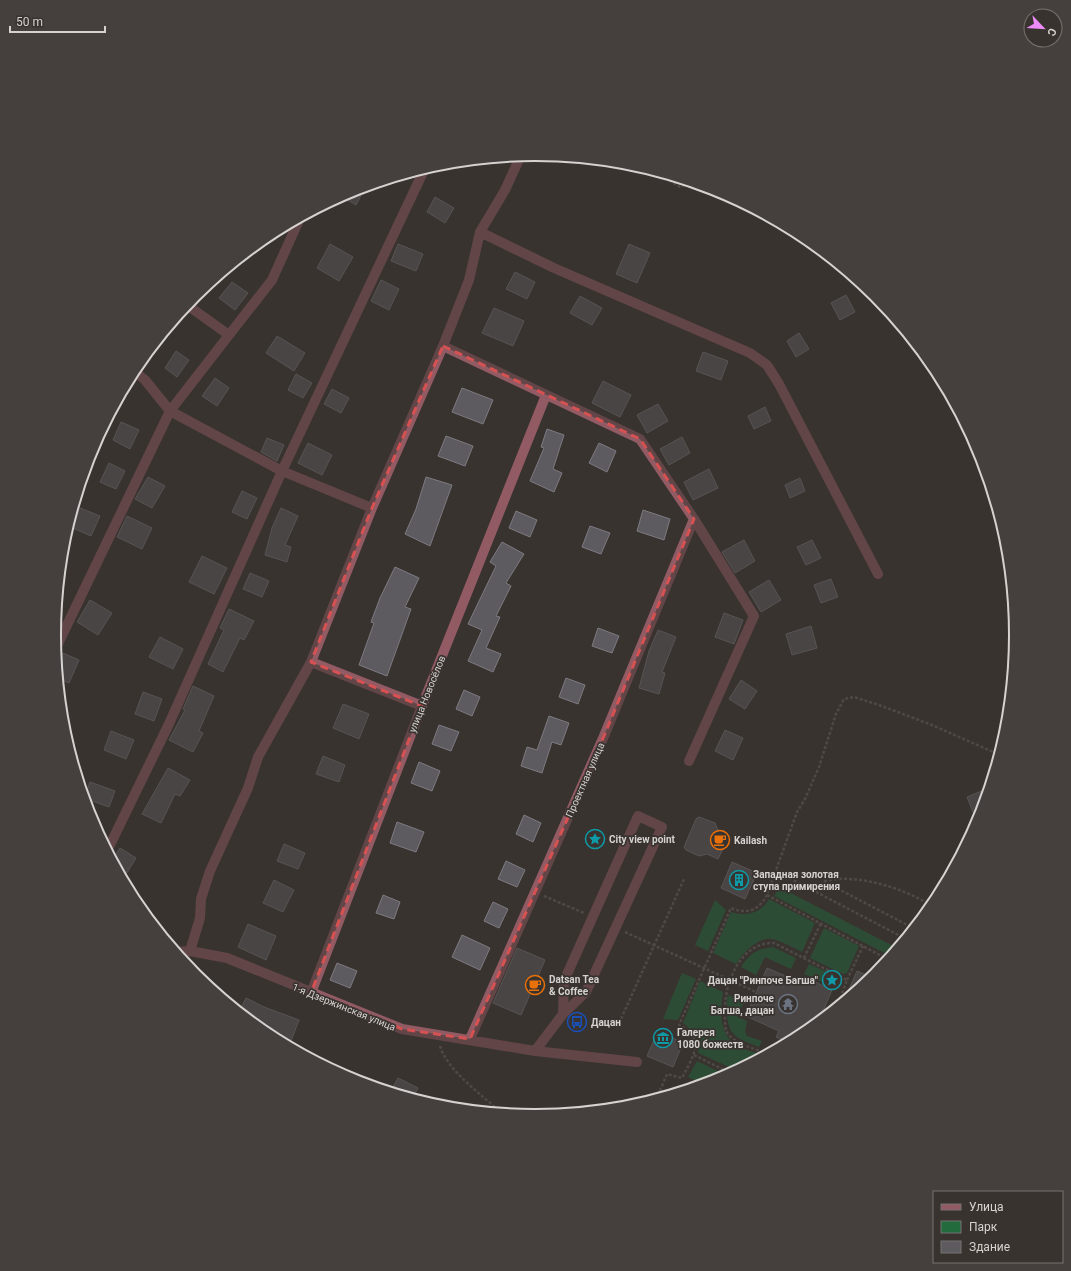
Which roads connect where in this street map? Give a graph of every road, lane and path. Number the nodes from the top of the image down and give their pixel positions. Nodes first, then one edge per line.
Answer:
1 (518, 162) edge
2 (422, 175) edge
3 (669, 180) edge
4 (685, 185) edge
5 (296, 226) edge
6 (480, 232) junction
7 (192, 309) edge
8 (228, 335) junction
9 (443, 346) junction
10 (139, 375) edge
11 (546, 395) junction
12 (170, 411) junction
13 (282, 471) junction
14 (372, 508) junction
15 (694, 519) junction
16 (878, 574) dead end
17 (61, 639) edge
18 (311, 662) junction
19 (422, 706) junction
20 (995, 753) edge
21 (689, 761) dead end
22 (110, 845) edge
23 (776, 871) junction
24 (684, 879) dead end
25 (767, 895) junction
26 (544, 896) dead end
27 (926, 903) joint
28 (919, 915) edge
29 (593, 917) junction
30 (821, 924) junction
31 (910, 926) edge
32 (630, 934) dead end
33 (901, 937) edge
34 (655, 945) junction
35 (863, 946) junction
36 (190, 951) junction
37 (182, 952) edge
38 (884, 957) edge
39 (804, 958) junction
40 (704, 967) junction
41 (731, 979) junction
42 (847, 980) junction
43 (756, 992) dead end
44 (311, 994) junction
45 (840, 999) edge
46 (563, 1014) junction
47 (617, 1028) dead end
48 (436, 1034) junction
49 (470, 1039) junction
50 (535, 1051) junction
51 (763, 1051) edge
52 (694, 1055) junction
53 (637, 1062) dead end
54 (725, 1070) edge
55 (659, 1094) edge
56 (496, 1108) edge

1 - 6 street
2 - 13 street
3 - 4 path
5 - 8 street
6 - 9 street
6 - 16 street
7 - 8 street
8 - 12 street
9 - 11 street
9 - 14 street
10 - 12 street
11 - 15 street
11 - 19 street, улица Новосёлов
12 - 13 street
12 - 17 street
13 - 14 street
13 - 22 street
14 - 18 street
15 - 21 street
15 - 49 street, Проектная улица
18 - 19 street
18 - 36 street
19 - 44 street, улица Новосёлов
20 - 23 path
23 - 25 path
23 - 33 path
24 - 34 path
25 - 30 path
25 - 40 path
26 - 29 path
27 - 28 path
27 - 31 path
29 - 46 street
29 - 46 street
30 - 35 path
30 - 39 path
32 - 34 path
34 - 40 path
34 - 47 path
35 - 38 path
35 - 42 path
36 - 37 street, 1-я Дзержинская улица
36 - 44 street, 1-я Дзержинская улица
39 - 41 path
39 - 42 path
40 - 41 path
40 - 52 path
41 - 43 path
41 - 51 path
42 - 45 path
44 - 48 street, 1-я Дзержинская улица
46 - 50 street
48 - 49 street, 1-я Дзержинская улица
48 - 56 path
49 - 50 street, 1-я Дзержинская улица
50 - 53 street, 1-я Дзержинская улица
52 - 54 path
52 - 55 path

